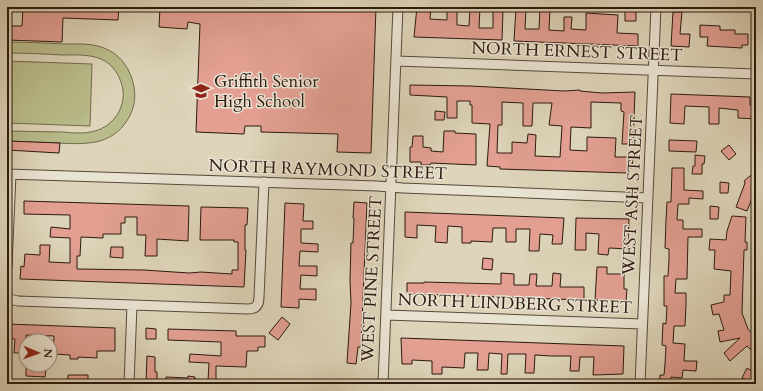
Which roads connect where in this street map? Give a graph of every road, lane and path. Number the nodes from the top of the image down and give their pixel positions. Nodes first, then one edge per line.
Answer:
1 (398, 7) edge
2 (656, 7) edge
3 (396, 60) junction
4 (654, 70) junction
5 (756, 74) edge
6 (9, 174) edge
7 (264, 182) junction
8 (391, 187) junction
9 (648, 198) junction
10 (7, 266) edge
11 (8, 297) edge
12 (132, 305) junction
13 (386, 315) junction
14 (642, 324) junction
15 (129, 384) edge
16 (383, 384) edge
17 (640, 384) edge

1 - 3 street, WEST PINE STREET
2 - 4 street, WEST ASH STREET
3 - 4 street, NORTH ERNEST STREET
3 - 8 street, WEST PINE STREET
4 - 5 street, NORTH ERNEST STREET
4 - 9 street, WEST ASH STREET
6 - 7 street, NORTH RAYMOND STREET
6 - 10 street
7 - 8 street, NORTH RAYMOND STREET
7 - 12 street
8 - 9 street, NORTH RAYMOND STREET
8 - 13 street, WEST PINE STREET
9 - 14 street, WEST ASH STREET
11 - 12 street
12 - 15 street
13 - 14 street, NORTH LINDBERG STREET
13 - 16 street, WEST PINE STREET
14 - 17 street, WEST ASH STREET

